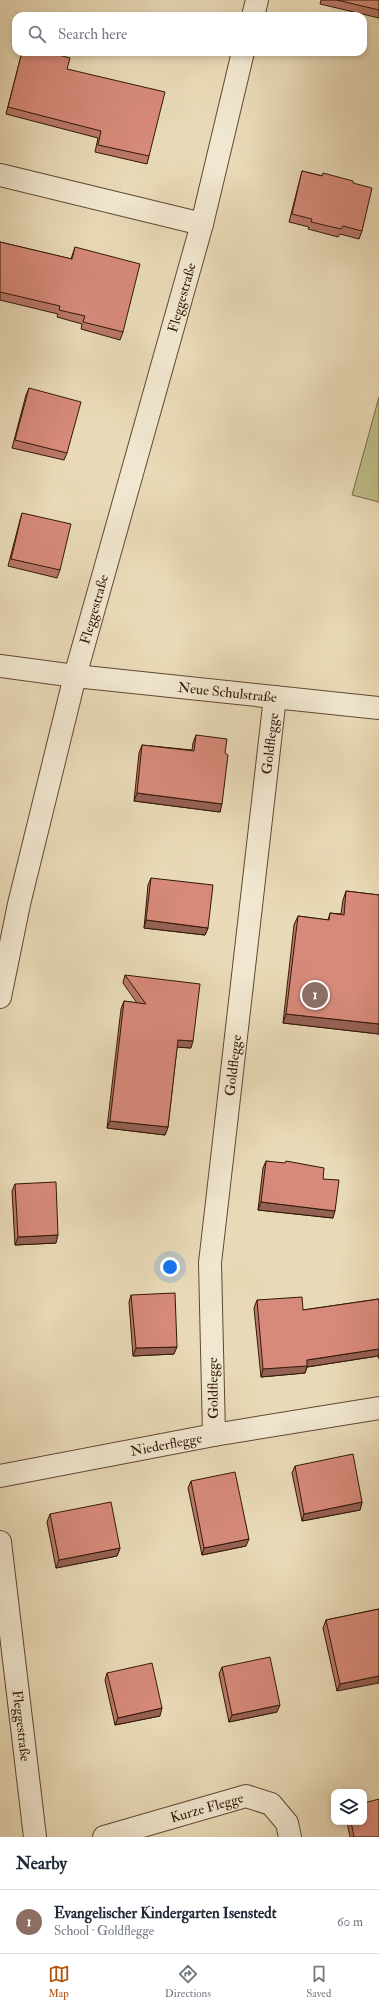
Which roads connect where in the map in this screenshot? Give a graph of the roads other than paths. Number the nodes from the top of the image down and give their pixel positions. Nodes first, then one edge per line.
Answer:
1 (257, 0) edge
2 (254, 12) edge
3 (242, 56) edge
4 (0, 175) edge
5 (202, 224) junction
6 (0, 666) edge
7 (75, 676) junction
8 (275, 697) junction
9 (379, 708) edge
10 (0, 997) edge
11 (379, 1408) edge
12 (214, 1435) junction
13 (0, 1476) edge
14 (0, 1542) edge
15 (35, 1837) edge
16 (104, 1837) edge
17 (290, 1837) edge

1 - 2 street
3 - 5 street, Fleggestraße
4 - 5 street
5 - 7 street, Fleggestraße
6 - 7 street, Neue Schulstraße
7 - 8 street, Neue Schulstraße
7 - 10 street, Fleggestraße
8 - 9 street, Neue Schulstraße
8 - 12 street, Goldflegge
11 - 12 street, Niederflegge
12 - 13 street, Niederflegge
14 - 15 street, Fleggestraße
16 - 17 street, Kurze Flegge

